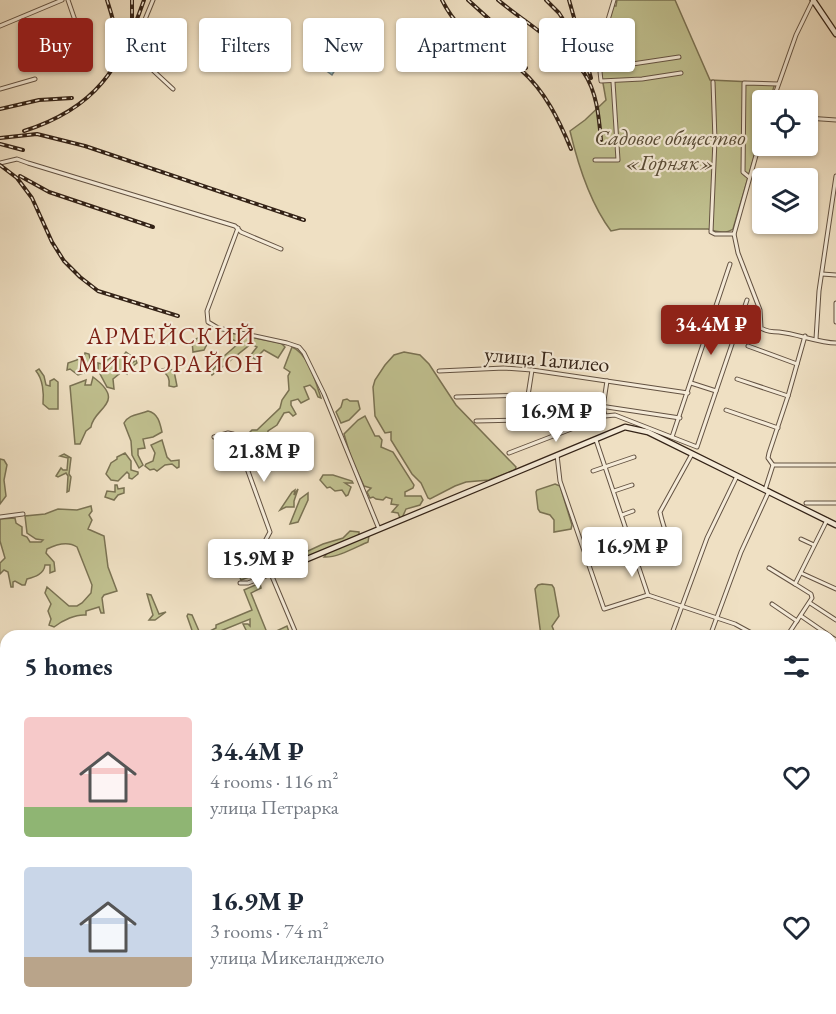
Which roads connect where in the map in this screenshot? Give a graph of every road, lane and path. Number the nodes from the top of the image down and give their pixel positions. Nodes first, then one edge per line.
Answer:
1 (62, 0) edge
2 (68, 0) edge
3 (153, 0) edge
4 (614, 0) edge
5 (813, 0) edge
6 (74, 18) edge
7 (608, 18) edge
8 (0, 26) edge
9 (836, 34) edge
10 (679, 57) dead end
11 (635, 64) edge
12 (600, 72) edge
13 (681, 73) dead end
14 (35, 78) dead end
15 (613, 81) junction
16 (713, 82) dead end
17 (778, 84) junction
18 (0, 89) edge
19 (173, 89) dead end
20 (776, 90) edge
21 (818, 119) edge
22 (836, 120) edge
23 (755, 156) edge
24 (595, 160) dead end
25 (0, 163) edge
26 (836, 176) edge
27 (749, 177) junction
28 (238, 228) junction
29 (734, 234) junction
30 (281, 249) dead end
31 (730, 264) dead end
32 (822, 274) junction
33 (836, 275) edge
34 (206, 291) dead end
35 (214, 294) junction
36 (747, 300) dead end
37 (836, 303) edge
38 (836, 322) edge
39 (707, 334) junction
40 (805, 336) junction
41 (816, 339) junction
42 (733, 341) junction
43 (836, 343) edge
44 (748, 346) dead end
45 (797, 364) junction
46 (532, 370) junction
47 (439, 371) dead end
48 (737, 379) dead end
49 (607, 381) junction
50 (691, 383) junction
51 (716, 391) junction
52 (688, 393) junction
53 (527, 395) junction
54 (788, 396) junction
55 (456, 397) dead end
56 (603, 407) junction
57 (726, 410) dead end
58 (605, 416) junction
59 (626, 418) junction
60 (680, 418) junction
61 (476, 421) dead end
62 (524, 421) junction
63 (625, 427) junction
64 (573, 428) junction
65 (778, 428) junction
66 (214, 437) dead end
67 (595, 438) junction
68 (672, 438) junction
69 (509, 453) dead end
70 (692, 453) junction
71 (557, 455) junction
72 (634, 457) dead end
73 (773, 465) junction
74 (836, 465) edge
75 (605, 467) junction
76 (593, 471) dead end
77 (737, 476) junction
78 (632, 485) dead end
79 (767, 490) junction
80 (614, 491) junction
81 (806, 503) dead end
82 (836, 503) edge
83 (633, 511) dead end
84 (23, 514) dead end
85 (622, 515) junction
86 (0, 517) edge
87 (827, 520) junction
88 (836, 525) edge
89 (379, 529) junction
90 (801, 538) dead end
91 (814, 545) junction
92 (639, 564) junction
93 (769, 568) dead end
94 (801, 573) junction
95 (271, 574) junction
96 (240, 583) dead end
97 (795, 584) junction
98 (836, 589) edge
99 (648, 595) junction
100 (810, 603) junction
101 (772, 604) dead end
102 (681, 606) junction
103 (801, 616) junction
104 (717, 618) junction
105 (836, 620) edge
106 (797, 621) junction
107 (296, 630) edge
108 (673, 630) edge
109 (712, 630) edge
110 (747, 630) edge
111 (791, 630) edge
112 (822, 630) edge

1 - 8 street
2 - 6 street
3 - 19 street
4 - 7 street
5 - 9 street
5 - 17 street
10 - 11 street
12 - 15 street
13 - 15 street
14 - 18 street
15 - 24 street
16 - 29 street
17 - 20 street
17 - 27 street
21 - 22 street
23 - 27 street
25 - 28 street
26 - 32 street
27 - 29 street
28 - 30 street
28 - 35 street
29 - 40 street
31 - 39 street
32 - 33 street
32 - 41 street
34 - 35 street
35 - 89 street
36 - 42 street
37 - 38 street
39 - 42 street
39 - 50 street
40 - 41 street
40 - 45 street
41 - 43 street
42 - 51 street
44 - 45 street
45 - 54 street
46 - 47 street, улица Галилео
46 - 49 street, улица Галилео
46 - 53 street
48 - 54 street
49 - 52 street, улица Галилео
49 - 56 street
50 - 51 street
50 - 52 street
51 - 68 street
52 - 60 street
53 - 55 street
53 - 56 street
53 - 62 street
54 - 65 street
56 - 58 street
56 - 60 street
57 - 65 street
58 - 59 street
58 - 64 street
59 - 63 street
59 - 68 street
60 - 68 street
61 - 62 street
62 - 64 street
63 - 67 street
63 - 70 street
64 - 69 street
65 - 73 street
66 - 95 street
67 - 71 street
67 - 75 street
70 - 77 street
70 - 92 street
71 - 89 street
71 - 99 street
72 - 75 street
73 - 74 street
73 - 79 street
75 - 76 street
75 - 80 street
77 - 79 street
77 - 102 street
78 - 80 street
79 - 87 street
79 - 104 street
80 - 85 street
81 - 82 street
83 - 85 street
84 - 86 street
85 - 92 street
87 - 88 street
87 - 91 street
89 - 95 street
90 - 91 street
91 - 94 street
92 - 99 street
93 - 97 street
94 - 97 street
94 - 98 street
95 - 96 street
95 - 107 street
97 - 100 street
99 - 102 street
100 - 103 street
100 - 105 street
101 - 106 street
102 - 104 street
102 - 108 street
103 - 106 street
103 - 112 street
104 - 109 street
104 - 110 street
106 - 111 street

